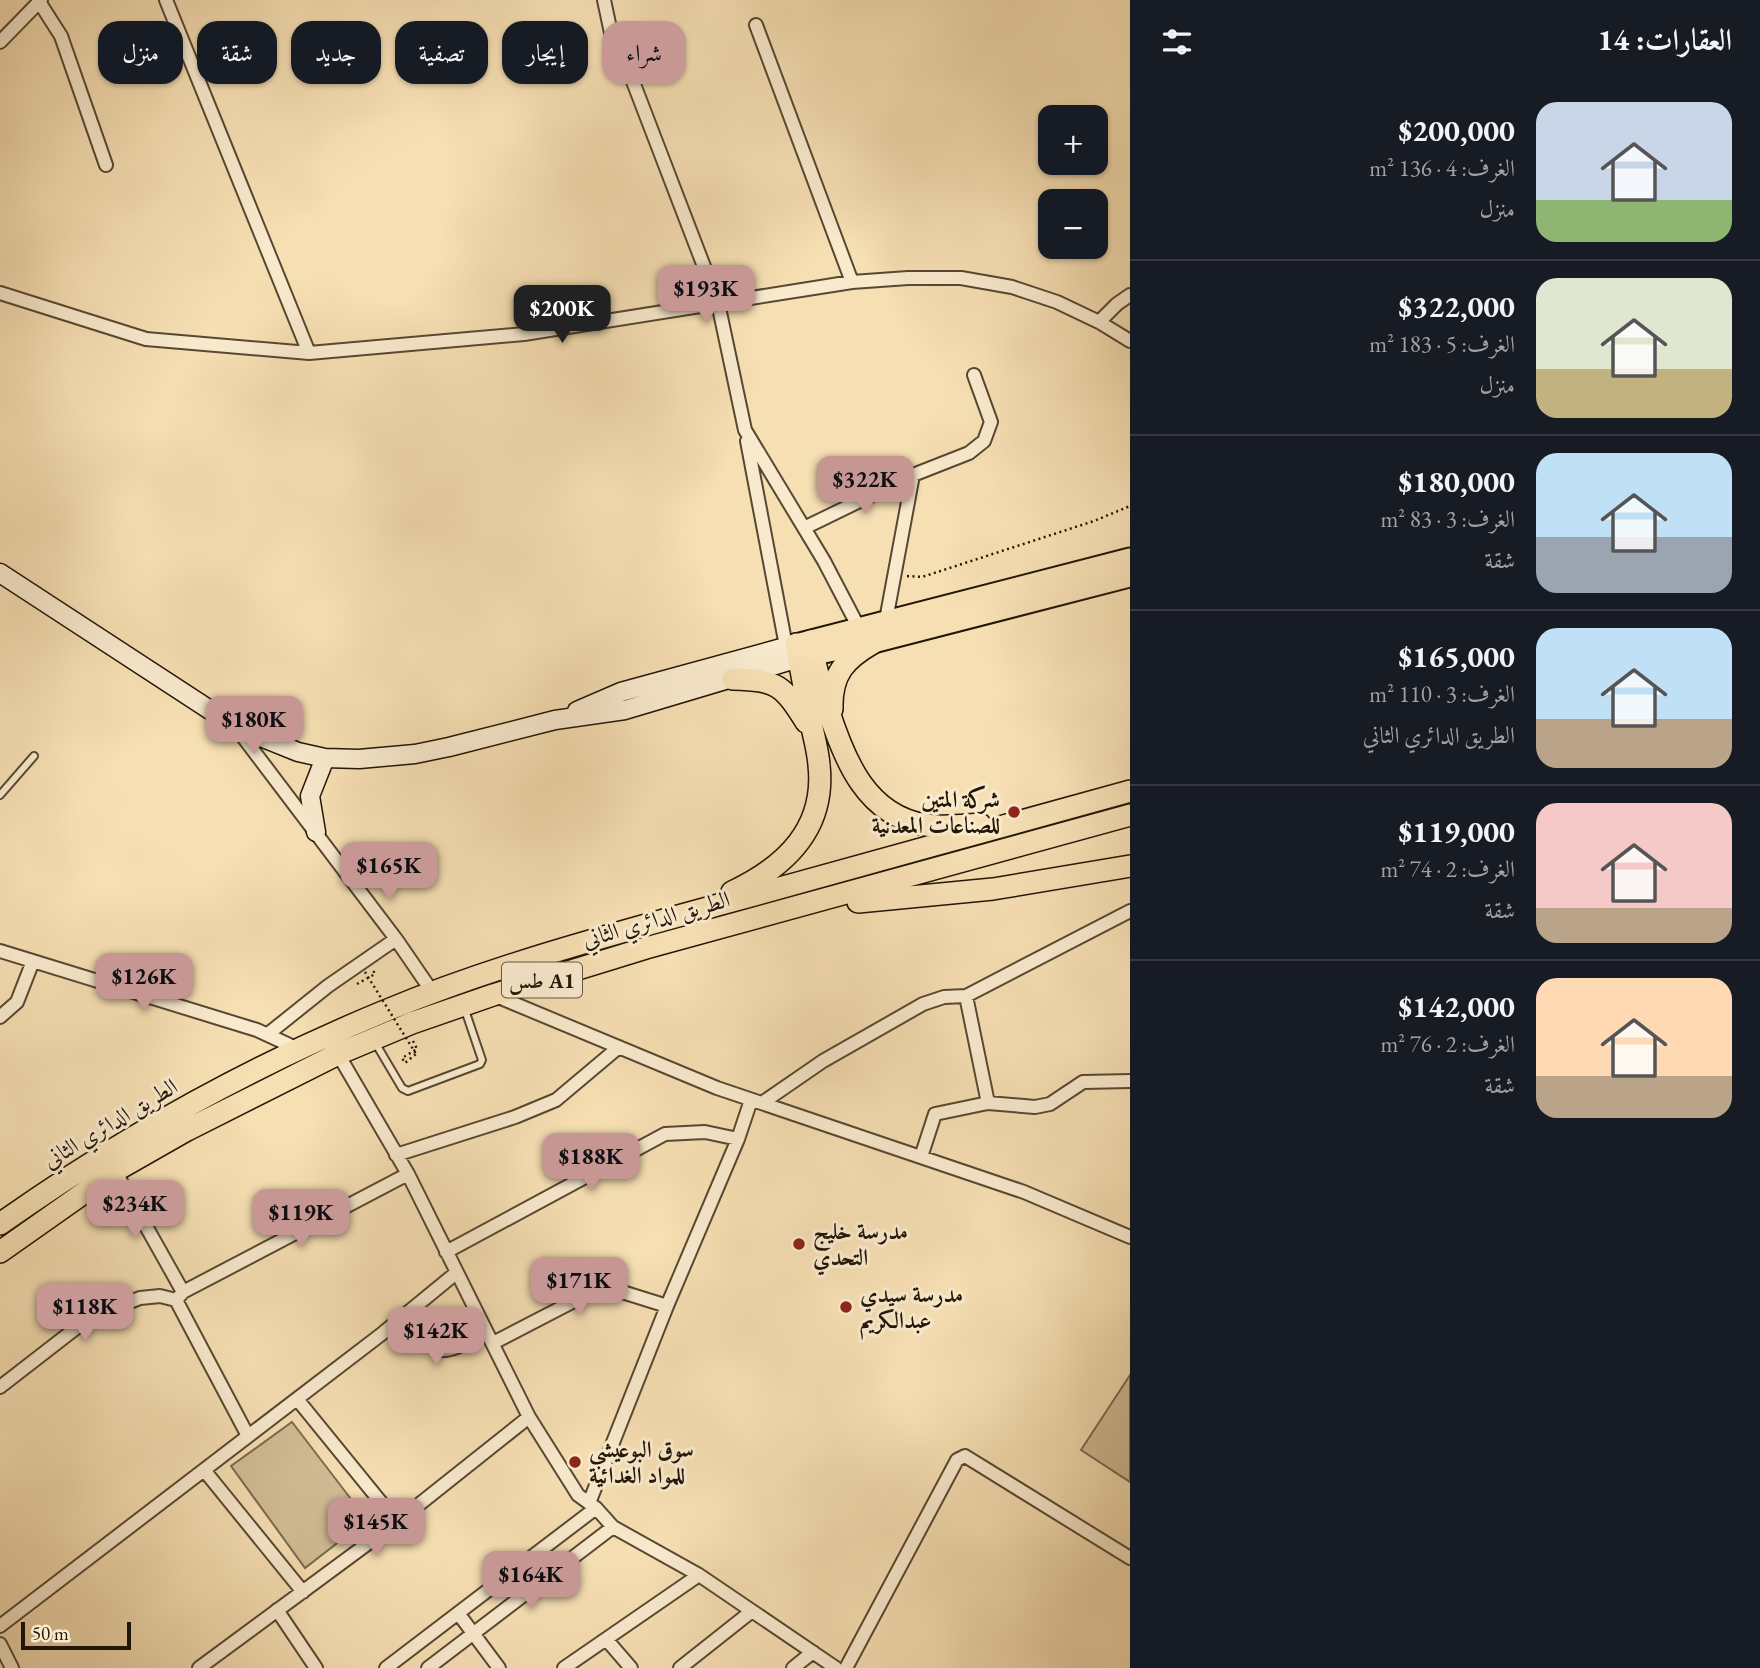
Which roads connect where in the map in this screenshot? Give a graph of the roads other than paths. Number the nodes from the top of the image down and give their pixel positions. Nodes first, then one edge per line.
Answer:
1 (166, 0) edge
2 (604, 0) edge
3 (39, 1) edge
4 (756, 25) dead end
5 (0, 42) edge
6 (106, 165) dead end
7 (852, 282) junction
8 (0, 293) edge
9 (1130, 295) edge
10 (718, 303) junction
11 (1099, 322) junction
12 (1130, 341) edge
13 (309, 353) junction
14 (974, 375) dead end
15 (745, 430) junction
16 (912, 475) junction
17 (804, 528) junction
18 (1130, 558) edge
19 (0, 573) edge
20 (1130, 577) edge
21 (887, 620) junction
22 (866, 635) junction
23 (801, 649) junction
24 (733, 679) junction
25 (555, 720) junction
26 (833, 725) junction
27 (236, 727) junction
28 (813, 734) junction
29 (34, 756) dead end
30 (325, 758) junction
31 (1130, 791) edge
32 (0, 795) edge
33 (1130, 815) edge
34 (1014, 823) junction
35 (316, 832) junction
36 (1130, 866) edge
37 (794, 909) junction
38 (1130, 911) edge
39 (679, 916) junction
40 (396, 939) junction
41 (0, 951) edge
42 (33, 961) junction
43 (433, 993) junction
44 (493, 995) junction
45 (967, 996) junction
46 (463, 1005) junction
47 (0, 1017) edge
48 (268, 1034) junction
49 (373, 1040) junction
50 (619, 1047) junction
51 (298, 1049) junction
52 (338, 1054) junction
53 (1130, 1081) edge
54 (757, 1102) junction
55 (988, 1103) junction
56 (738, 1139) junction
57 (396, 1155) junction
58 (921, 1157) junction
59 (115, 1171) junction
60 (408, 1174) junction
61 (0, 1224) edge
62 (1130, 1237) edge
63 (0, 1252) edge
64 (446, 1252) junction
65 (456, 1273) junction
66 (180, 1296) junction
67 (667, 1306) junction
68 (410, 1311) junction
69 (490, 1337) junction
70 (0, 1387) edge
71 (297, 1399) junction
72 (529, 1417) junction
73 (248, 1436) junction
74 (204, 1470) junction
75 (593, 1506) junction
76 (397, 1522) junction
77 (613, 1527) junction
78 (1130, 1558) edge
79 (699, 1575) junction
80 (303, 1592) junction
81 (277, 1610) junction
82 (752, 1611) junction
83 (458, 1614) junction
84 (0, 1626) edge
85 (474, 1635) junction
86 (606, 1639) junction
87 (0, 1644) edge
88 (813, 1652) junction
89 (582, 1663) edge
90 (12, 1668) edge
91 (199, 1668) edge
92 (316, 1668) edge
93 (386, 1668) edge
94 (428, 1668) edge
95 (499, 1668) edge
96 (564, 1668) edge
97 (631, 1668) edge
98 (680, 1668) edge
99 (793, 1668) edge
100 (836, 1668) edge
101 (846, 1668) edge

1 - 13 street
2 - 10 street
3 - 5 street
3 - 6 street
4 - 7 street
7 - 10 street
7 - 11 street
8 - 13 street
9 - 11 street
10 - 13 street
10 - 15 street
11 - 12 street
14 - 16 street
15 - 17 street
15 - 23 street
16 - 17 street
16 - 21 street
17 - 22 street
18 - 21 main road
19 - 27 main road
20 - 22 main road
21 - 22 main road
22 - 23 main road
22 - 26 highway
23 - 24 main road
23 - 25 main road
23 - 26 highway
23 - 28 highway
24 - 25 main road
24 - 28 highway
25 - 30 main road
26 - 34 highway
27 - 30 main road
27 - 35 street
28 - 39 highway
29 - 32 lane
30 - 35 main road
31 - 34 highway, الطريق الدائري الثاني / طس A1
33 - 37 highway, الطريق الدائري الثاني / طس A1
34 - 39 highway, الطريق الدائري الثاني / طس A1
35 - 40 street
36 - 37 highway
37 - 44 highway, الطريق الدائري الثاني / طس A1
38 - 45 street
39 - 43 highway, الطريق الدائري الثاني / طس A1
40 - 43 street
40 - 48 street
41 - 42 street
42 - 47 street
42 - 48 street
43 - 51 highway, الطريق الدائري الثاني / طس A1
44 - 46 highway, الطريق الدائري الثاني / طس A1
44 - 50 street
45 - 54 street
45 - 55 street
46 - 49 highway, الطريق الدائري الثاني / طس A1
46 - 49 lane
48 - 51 street
49 - 52 highway, الطريق الدائري الثاني / طس A1
50 - 54 street
50 - 57 street
51 - 61 highway, الطريق الدائري الثاني / طس A1
52 - 57 street
52 - 59 highway, الطريق الدائري الثاني / طس A1
53 - 55 street
54 - 56 street
54 - 58 street
55 - 58 street
56 - 64 street
56 - 67 street
57 - 60 street
58 - 62 street
59 - 63 highway, الطريق الدائري الثاني / طس A1
59 - 66 street
60 - 64 street
60 - 66 street
64 - 65 street
65 - 68 street
65 - 69 street
66 - 70 street
66 - 73 street
67 - 69 street
67 - 75 street
68 - 69 street
68 - 71 street
69 - 72 street
71 - 73 street
71 - 76 street
72 - 75 street
72 - 76 street
73 - 74 street
74 - 80 street
74 - 84 street
75 - 77 street
75 - 83 street
76 - 80 street
77 - 79 street
77 - 85 street
78 - 101 street
79 - 82 street
79 - 86 street
80 - 81 street
81 - 91 street
81 - 92 street
82 - 88 street
82 - 98 street
83 - 85 street
83 - 93 street
85 - 94 street
85 - 95 street
86 - 89 street
86 - 97 street
87 - 90 street
88 - 99 street
88 - 100 street
89 - 96 street

